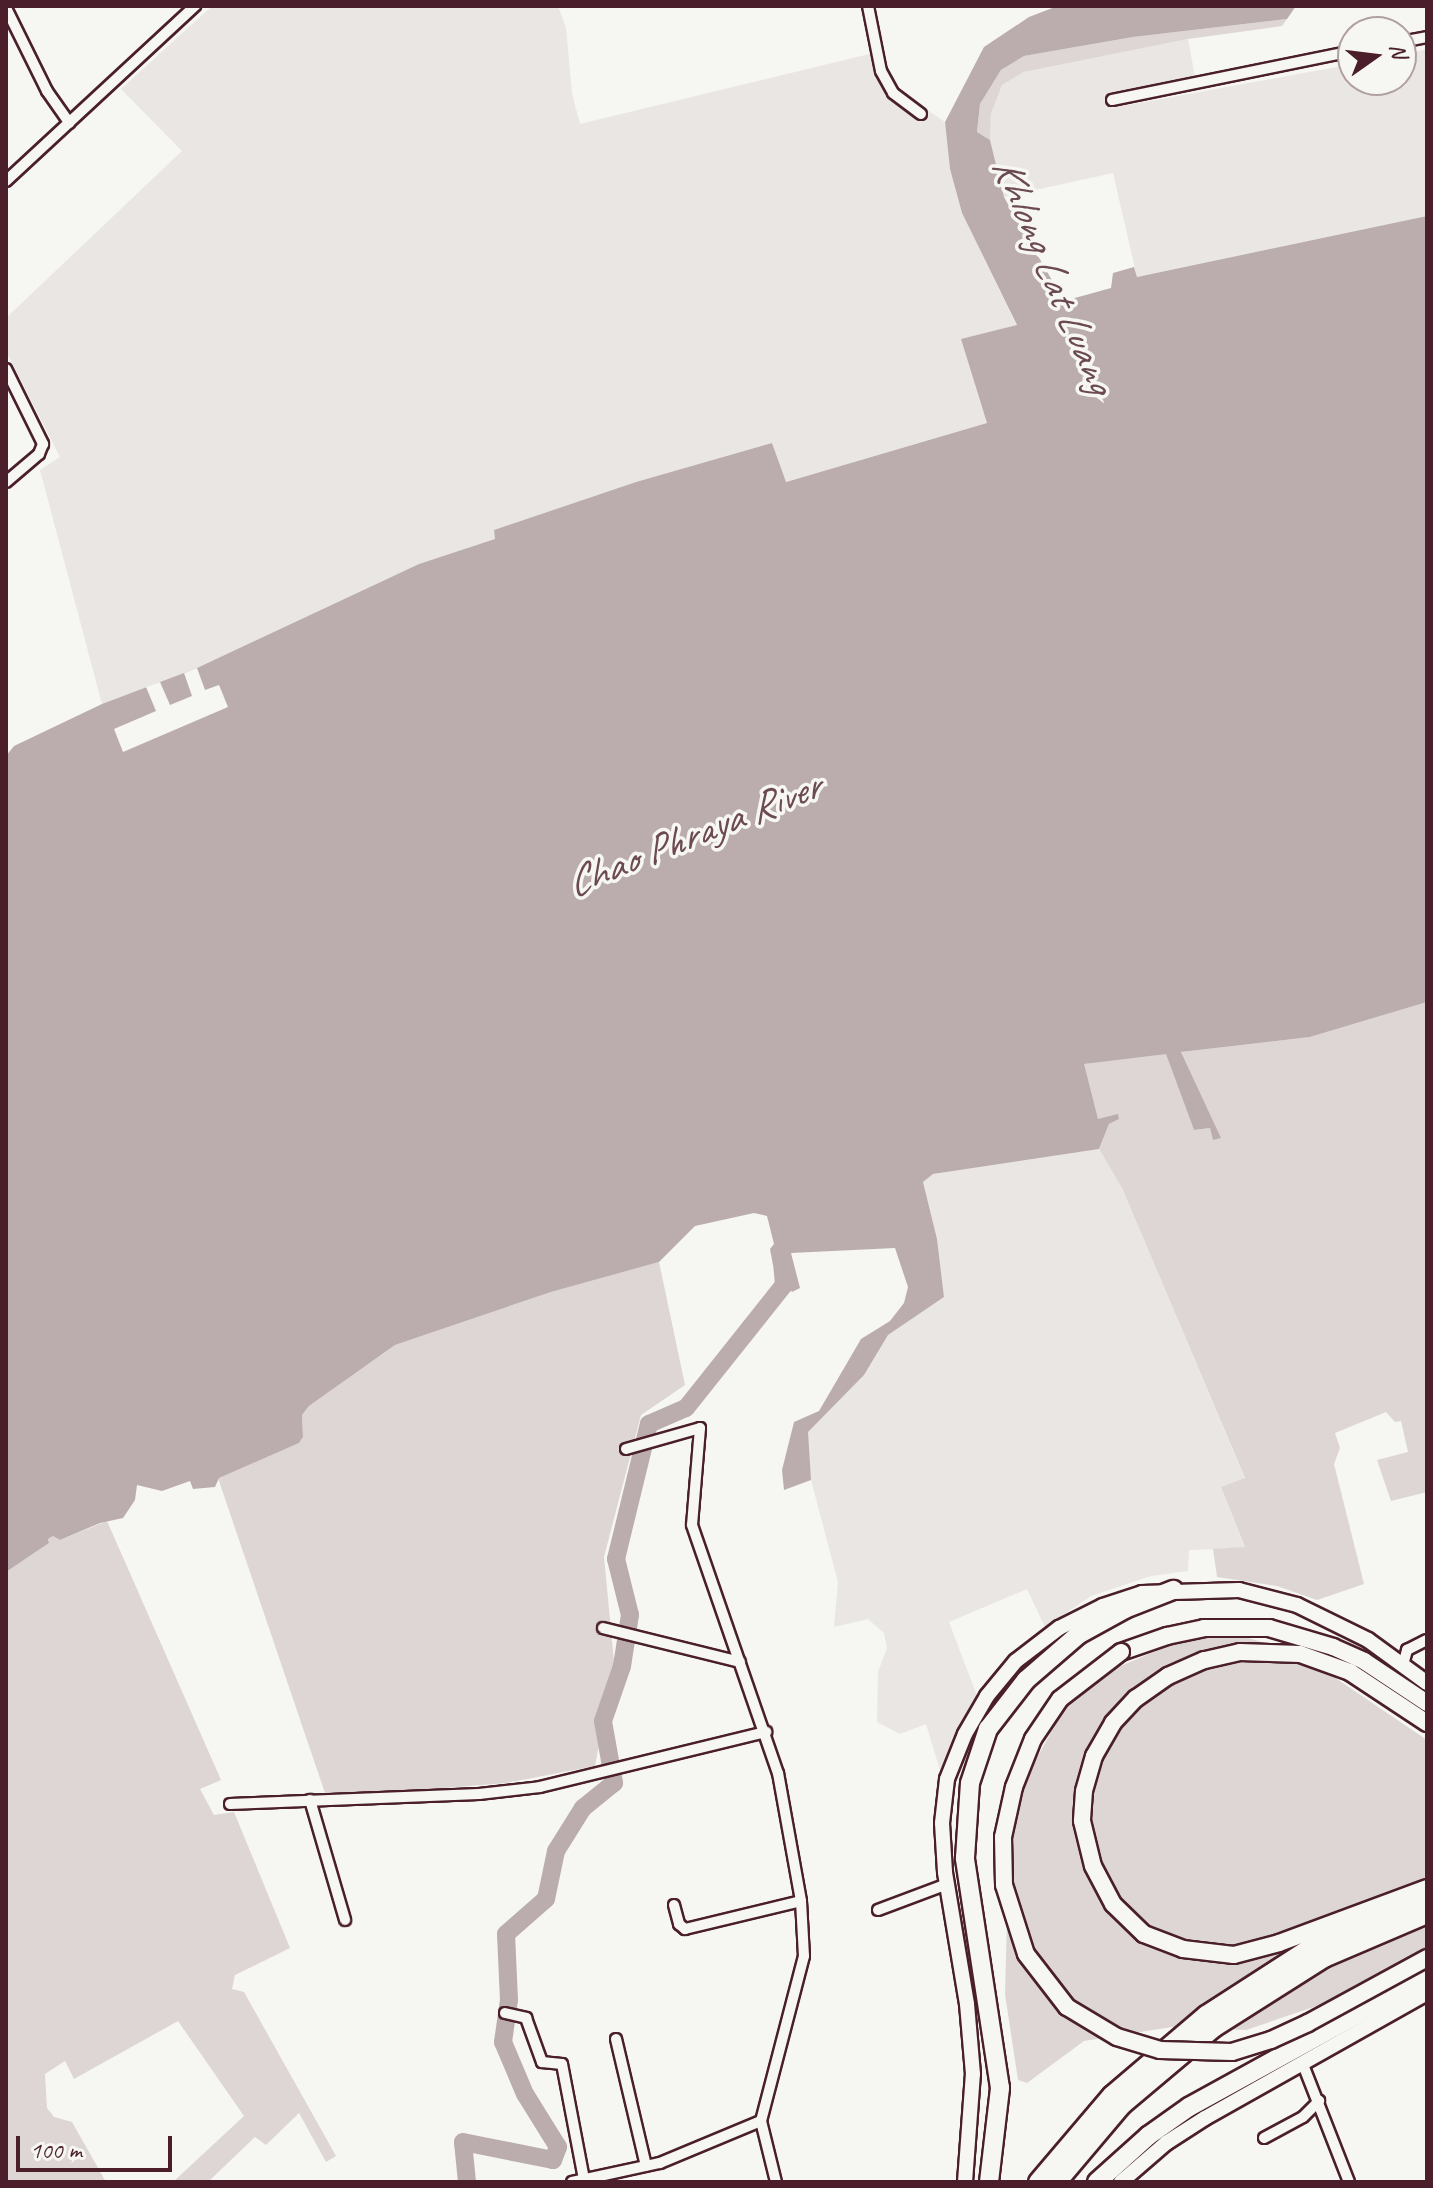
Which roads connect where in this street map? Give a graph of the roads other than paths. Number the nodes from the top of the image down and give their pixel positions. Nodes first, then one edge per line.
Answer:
1 (195, 6) edge
2 (868, 6) edge
3 (6, 8) edge
4 (1337, 54) edge
5 (1112, 100) dead end
6 (921, 114) dead end
7 (69, 123) junction
8 (6, 181) edge
9 (6, 369) edge
10 (6, 482) edge
11 (626, 1449) dead end
12 (1173, 1590) junction
13 (607, 1629) dead end
14 (1427, 1640) edge
15 (740, 1662) junction
16 (1403, 1665) junction
17 (1427, 1683) edge
18 (1427, 1703) edge
19 (1427, 1723) edge
20 (766, 1732) junction
21 (310, 1800) junction
22 (230, 1804) dead end
23 (947, 1884) junction
24 (1427, 1888) edge
25 (1427, 1898) edge
26 (801, 1901) junction
27 (674, 1905) dead end
28 (878, 1910) dead end
29 (1427, 1914) edge
30 (345, 1920) dead end
31 (1427, 1958) edge
32 (1427, 1976) edge
33 (1427, 1993) edge
34 (505, 2013) dead end
35 (616, 2039) dead end
36 (1302, 2062) junction
37 (1319, 2101) junction
38 (761, 2121) junction
39 (1264, 2138) dead end
40 (646, 2166) junction
41 (584, 2179) junction
42 (572, 2182) edge
43 (776, 2182) edge
44 (965, 2182) edge
45 (989, 2182) edge
46 (1038, 2182) edge
47 (1057, 2182) edge
48 (1097, 2182) edge
49 (1121, 2182) edge
50 (1349, 2182) edge

1 - 7 street
2 - 6 street
3 - 7 street
4 - 5 street
7 - 8 street
9 - 10 street
11 - 15 street
12 - 16 street
12 - 23 street
12 - 45 highway
13 - 15 street
14 - 16 street
15 - 20 street
16 - 17 street
18 - 31 main road, bridge
19 - 24 main road
20 - 21 street
20 - 26 street
21 - 22 street
21 - 30 street
23 - 28 street
23 - 44 street
25 - 46 highway
26 - 27 street
26 - 38 street
29 - 47 highway
32 - 48 highway
33 - 36 street
34 - 41 street
35 - 40 street
36 - 37 street
36 - 49 street
37 - 39 street
37 - 50 street
38 - 40 street
38 - 43 street
40 - 41 street
41 - 42 street

